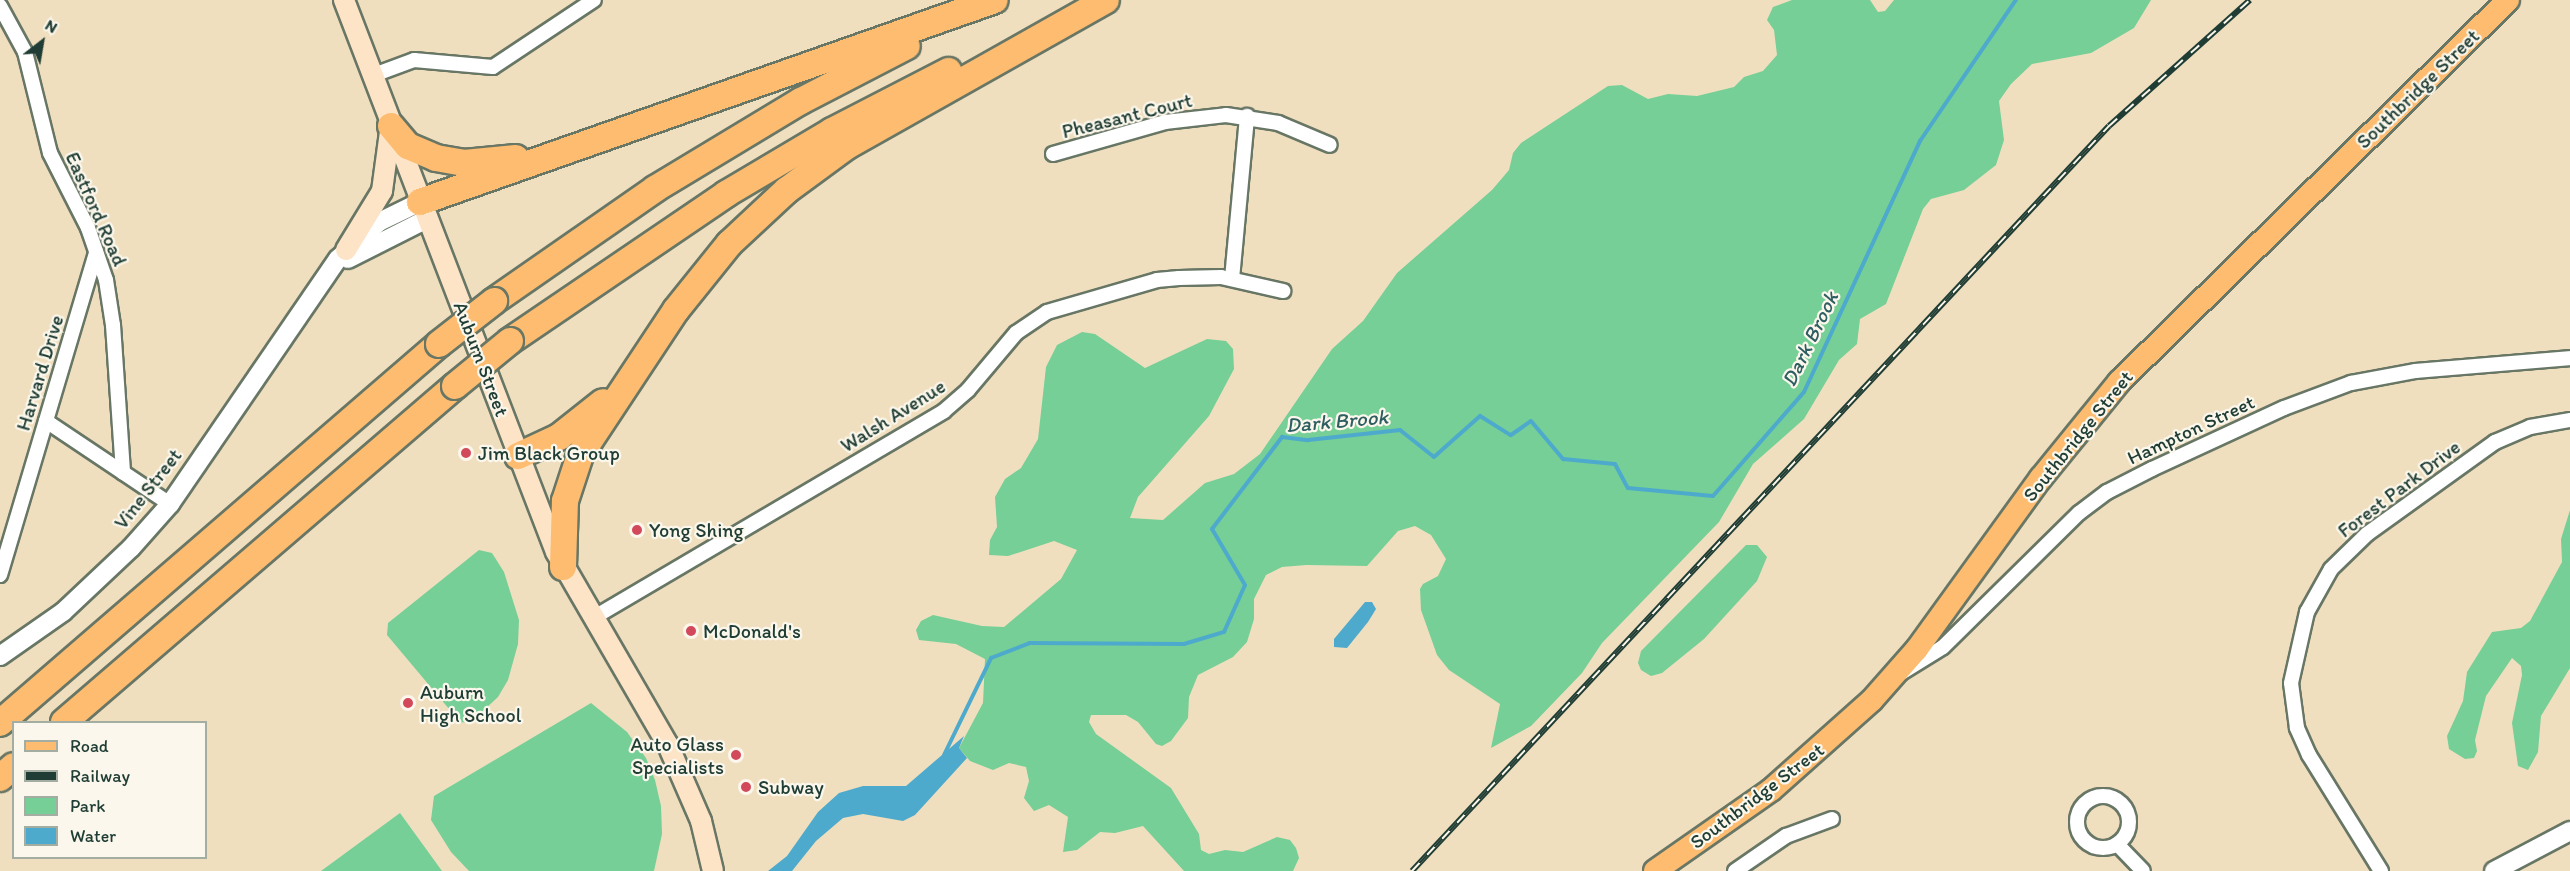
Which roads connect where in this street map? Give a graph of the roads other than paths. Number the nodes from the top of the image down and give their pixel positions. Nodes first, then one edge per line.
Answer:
1 (344, 0) edge
2 (594, 0) edge
3 (995, 0) edge
4 (1002, 0) edge
5 (1106, 0) edge
6 (2508, 0) edge
7 (0, 6) edge
8 (371, 76) junction
9 (1247, 117) junction
10 (391, 126) junction
11 (1330, 145) dead end
12 (576, 149) junction
13 (1053, 154) dead end
14 (424, 211) junction
15 (346, 250) junction
16 (96, 252) junction
17 (1232, 279) junction
18 (1283, 291) dead end
19 (297, 316) junction
20 (2570, 358) edge
21 (640, 363) junction
22 (2570, 420) edge
23 (46, 421) junction
24 (518, 456) junction
25 (123, 473) junction
26 (170, 504) junction
27 (563, 567) junction
28 (0, 575) edge
29 (593, 618) junction
30 (0, 656) edge
31 (1894, 676) junction
32 (66, 721) edge
33 (0, 723) edge
34 (12, 768) edge
35 (0, 778) edge
36 (1832, 819) dead end
37 (2570, 831) edge
38 (2117, 844) dead end
39 (712, 871) edge
40 (1655, 871) edge
41 (1735, 871) edge
42 (2143, 871) edge
43 (2381, 871) edge
44 (2494, 871) edge

1 - 8 main road, Auburn Street
2 - 8 street
3 - 12 highway
4 - 33 highway, bridge
5 - 21 highway
5 - 32 highway, bridge
6 - 31 main road, Southbridge Street
7 - 16 street, Eastford Road
8 - 10 main road, Auburn Street
9 - 11 street, Pheasant Court
9 - 13 street, Pheasant Court
9 - 17 street
10 - 12 highway
10 - 14 main road, Auburn Street
10 - 15 main road
12 - 14 highway
14 - 15 street, Vine Street
14 - 19 street, Vine Street
14 - 24 main road, Auburn Street
15 - 19 street, Vine Street
16 - 23 street, Harvard Drive
16 - 25 street, Eastford Road
17 - 18 street, Walsh Avenue
17 - 29 street, Walsh Avenue
19 - 26 street, Vine Street
20 - 31 street, Hampton Street
21 - 24 highway
21 - 27 highway
22 - 43 street, Forest Park Drive
23 - 25 street
23 - 28 street, Harvard Drive
24 - 27 main road, Auburn Street
25 - 26 street
26 - 30 street, Vine Street
27 - 29 main road, Auburn Street
29 - 39 main road, Auburn Street
31 - 40 main road, Southbridge Street
34 - 35 highway
36 - 41 street
37 - 44 street
38 - 42 street

